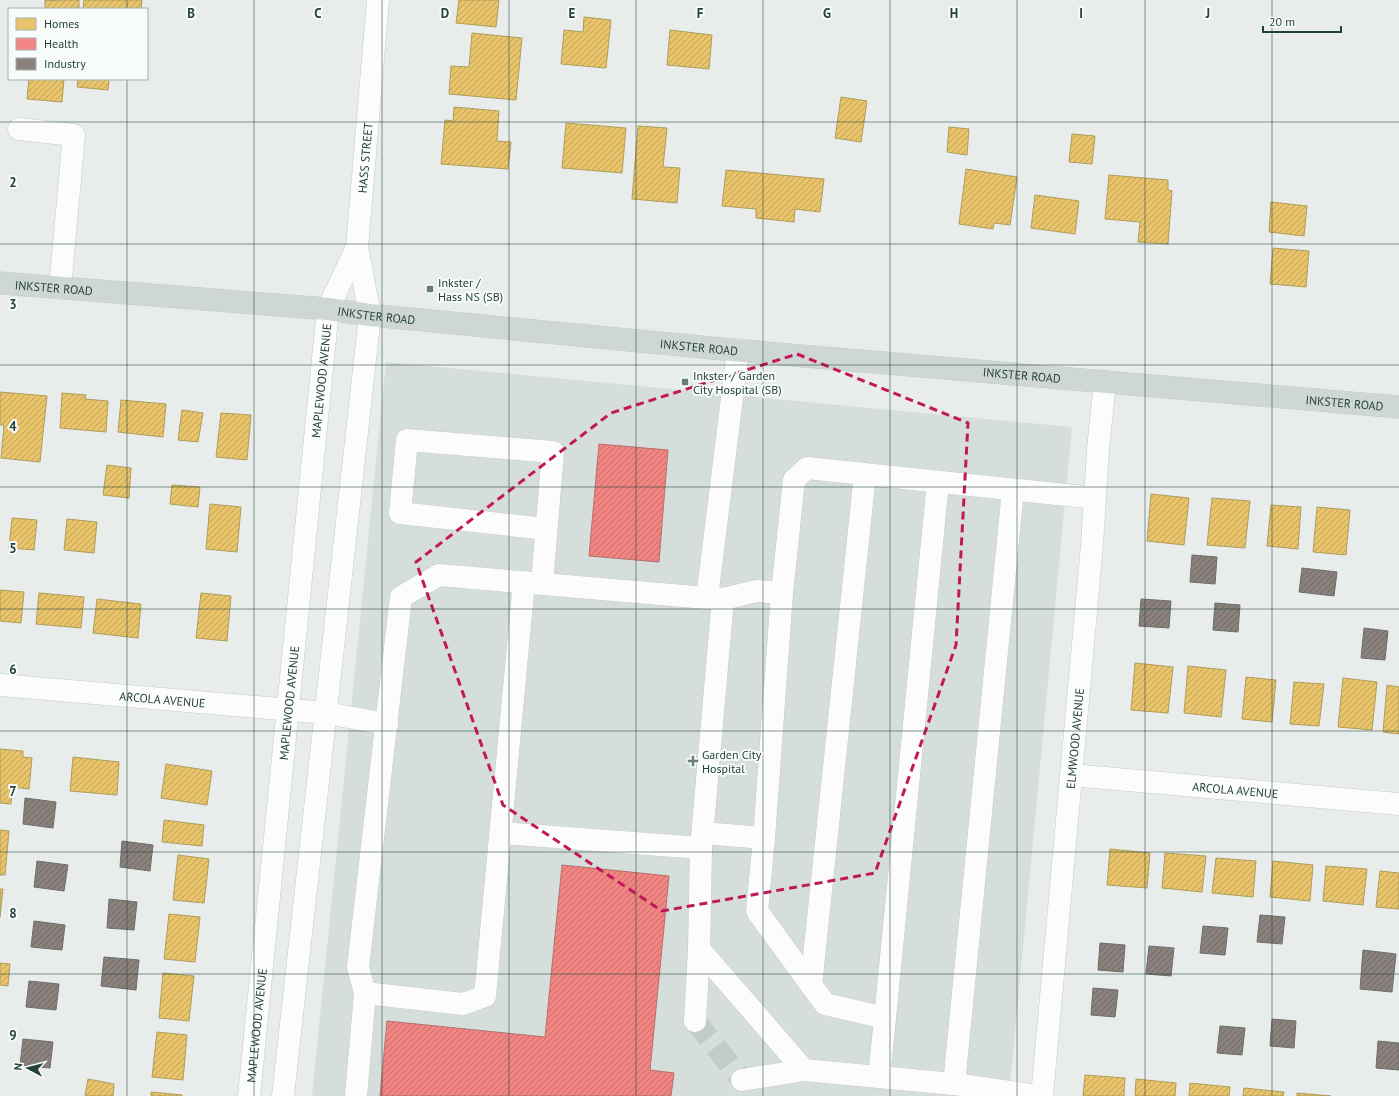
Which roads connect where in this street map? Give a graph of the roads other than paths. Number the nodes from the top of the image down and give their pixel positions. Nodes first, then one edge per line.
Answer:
1 (378, 0) edge
2 (19, 129) dead end
3 (357, 247) junction
4 (0, 283) edge
5 (60, 288) junction
6 (328, 309) junction
7 (370, 315) junction
8 (738, 350) junction
9 (1105, 382) junction
10 (1399, 407) edge
11 (865, 474) junction
12 (938, 482) junction
13 (1012, 490) junction
14 (1095, 498) junction
15 (546, 529) junction
16 (533, 583) junction
17 (782, 594) junction
18 (715, 598) junction
19 (0, 685) edge
20 (288, 711) junction
21 (326, 714) junction
22 (387, 724) junction
23 (1071, 775) junction
24 (1399, 804) edge
25 (501, 833) junction
26 (764, 838) junction
27 (702, 840) junction
28 (699, 949) junction
29 (812, 985) junction
30 (366, 993) junction
31 (885, 1018) junction
32 (695, 1021) tunnel mouth
33 (804, 1070) junction
34 (879, 1077) junction
35 (742, 1080) dead end
36 (954, 1084) junction
37 (249, 1096) edge
38 (283, 1096) edge
39 (356, 1096) edge
40 (1039, 1096) edge
41 (1042, 1096) edge

1 - 3 street, HASS STREET
2 - 5 street
3 - 6 street, HASS STREET
3 - 7 street
4 - 5 main road, INKSTER ROAD
5 - 6 main road, INKSTER ROAD
6 - 7 main road, INKSTER ROAD
6 - 20 street, MAPLEWOOD AVENUE
7 - 8 main road, INKSTER ROAD
7 - 21 street
8 - 9 main road, INKSTER ROAD
8 - 18 street
9 - 10 main road, INKSTER ROAD
9 - 14 street, ELMWOOD AVENUE
11 - 12 street
11 - 17 street
11 - 29 street
12 - 13 street
12 - 31 street
13 - 14 street
13 - 36 street
14 - 23 street, ELMWOOD AVENUE
15 - 15 street
15 - 16 street
16 - 18 street
16 - 22 street
16 - 25 street
17 - 18 street
17 - 26 street
18 - 27 street
19 - 20 street, ARCOLA AVENUE
20 - 21 street, ARCOLA AVENUE
20 - 37 street, MAPLEWOOD AVENUE
21 - 22 street, ARCOLA AVENUE
21 - 38 street
22 - 30 street
23 - 24 street, ARCOLA AVENUE
23 - 41 street, ELMWOOD AVENUE
25 - 27 street
25 - 30 street
26 - 27 street
26 - 29 street
27 - 28 street
28 - 32 street
28 - 33 street
29 - 31 street
30 - 39 street
31 - 34 street
33 - 34 street
33 - 35 street
34 - 36 street
36 - 40 street

